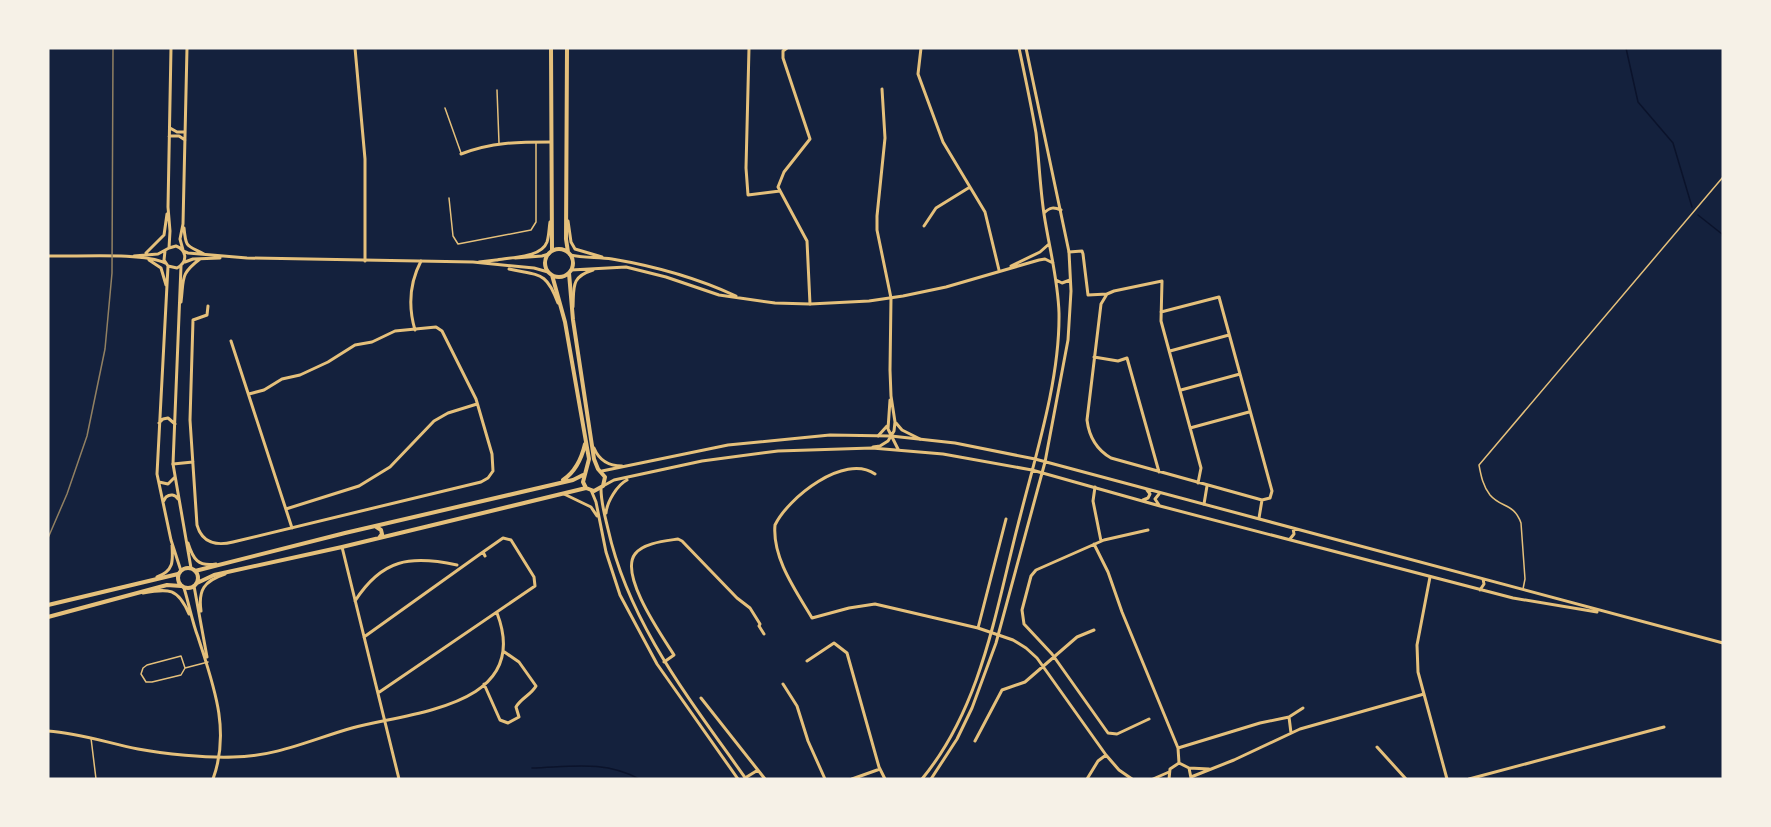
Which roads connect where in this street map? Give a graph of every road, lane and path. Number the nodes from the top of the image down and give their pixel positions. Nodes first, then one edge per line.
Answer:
1 (171, 48) edge
2 (187, 48) edge
3 (355, 48) edge
4 (551, 48) edge
5 (567, 48) edge
6 (749, 48) edge
7 (787, 48) edge
8 (921, 48) edge
9 (1019, 48) edge
10 (1026, 48) edge
11 (882, 89) dead end
12 (497, 90) dead end
13 (445, 108) dead end
14 (169, 126) junction
15 (183, 131) junction
16 (171, 137) junction
17 (185, 140) junction
18 (536, 142) junction
19 (551, 142) junction
20 (499, 143) junction
21 (461, 154) joint
22 (1723, 177) edge
23 (970, 187) junction
24 (780, 191) junction
25 (449, 198) dead end
26 (168, 207) junction
27 (1061, 210) junction
28 (1044, 213) junction
29 (551, 217) junction
30 (568, 221) junction
31 (183, 224) junction
32 (924, 226) dead end
33 (1049, 242) junction
34 (167, 249) junction
35 (183, 250) junction
36 (1069, 252) junction
37 (550, 253) junction
38 (144, 254) junction
39 (569, 254) junction
40 (206, 255) junction
41 (48, 256) edge
42 (129, 257) junction
43 (222, 257) junction
44 (147, 259) junction
45 (200, 259) junction
46 (609, 259) junction
47 (496, 260) junction
48 (365, 261) junction
49 (421, 261) junction
50 (184, 262) junction
51 (473, 262) junction
52 (1053, 263) junction
53 (167, 265) junction
54 (181, 266) junction
55 (499, 266) junction
56 (1009, 267) junction
57 (598, 268) junction
58 (999, 270) junction
59 (570, 272) junction
60 (550, 274) junction
61 (1071, 279) junction
62 (1056, 280) junction
63 (166, 287) junction
64 (719, 288) junction
65 (1107, 294) junction
66 (719, 295) junction
67 (740, 298) junction
68 (891, 298) junction
69 (810, 304) junction
70 (208, 306) dead end
71 (1161, 312) junction
72 (180, 319) junction
73 (573, 320) junction
74 (565, 322) junction
75 (415, 330) junction
76 (1229, 335) junction
77 (231, 341) dead end
78 (1170, 351) junction
79 (1094, 357) junction
80 (1240, 374) junction
81 (1180, 390) junction
82 (249, 394) junction
83 (891, 396) junction
84 (477, 404) junction
85 (1250, 411) junction
86 (895, 422) junction
87 (888, 424) junction
88 (158, 426) junction
89 (175, 426) junction
90 (1190, 428) junction
91 (878, 436) junction
92 (891, 436) junction
93 (920, 439) junction
94 (588, 442) junction
95 (872, 448) junction
96 (898, 449) junction
97 (1035, 459) junction
98 (193, 462) junction
99 (1045, 462) junction
100 (173, 464) junction
101 (626, 466) junction
102 (600, 470) junction
103 (1032, 470) junction
104 (1159, 472) junction
105 (585, 473) junction
106 (1042, 473) junction
107 (874, 474) dead end
108 (175, 477) junction
109 (629, 478) junction
110 (158, 480) junction
111 (560, 482) junction
112 (1198, 483) junction
113 (1207, 486) junction
114 (1095, 487) junction
115 (602, 488) junction
116 (589, 489) junction
117 (1146, 489) junction
118 (563, 493) junction
119 (1160, 493) junction
120 (1140, 500) junction
121 (1262, 500) junction
122 (163, 502) junction
123 (180, 504) junction
124 (1204, 504) junction
125 (1160, 506) junction
126 (286, 509) junction
127 (605, 518) junction
128 (1259, 518) junction
129 (1006, 519) dead end
130 (600, 520) junction
131 (375, 526) junction
132 (1293, 527) junction
133 (292, 528) junction
134 (1148, 530) dead end
135 (186, 535) junction
136 (379, 538) junction
137 (1290, 539) junction
138 (171, 540) junction
139 (1101, 541) junction
140 (1094, 544) junction
141 (342, 547) junction
142 (221, 563) junction
143 (457, 565) dead end
144 (193, 569) junction
145 (179, 572) junction
146 (225, 574) junction
147 (1430, 577) junction
148 (1482, 578) junction
149 (147, 581) junction
150 (196, 585) junction
151 (182, 587) junction
152 (1523, 589) junction
153 (1480, 590) junction
154 (143, 593) junction
155 (355, 601) junction
156 (48, 605) edge
157 (497, 613) junction
158 (1608, 613) junction
159 (48, 617) edge
160 (193, 622) junction
161 (202, 622) junction
162 (978, 628) junction
163 (1094, 630) dead end
164 (992, 633) junction
165 (764, 634) dead end
166 (998, 634) junction
167 (364, 637) junction
168 (1723, 643) edge
169 (503, 651) junction
170 (1054, 658) junction
171 (807, 661) dead end
172 (208, 662) junction
173 (664, 662) junction
174 (658, 666) junction
175 (1043, 666) junction
176 (185, 668) junction
177 (484, 684) junction
178 (783, 684) dead end
179 (378, 693) junction
180 (1424, 694) junction
181 (701, 698) dead end
182 (1303, 708) dead end
183 (1289, 717) junction
184 (1149, 719) dead end
185 (385, 722) junction
186 (1664, 727) dead end
187 (48, 731) edge
188 (1291, 733) junction
189 (91, 738) junction
190 (975, 741) dead end
191 (1377, 747) dead end
192 (1178, 749) junction
193 (1106, 755) junction
194 (219, 757) junction
195 (1177, 764) junction
196 (1189, 768) junction
197 (880, 769) junction
198 (1211, 769) junction
199 (758, 770) junction
200 (1169, 772) junction
201 (746, 778) edge
202 (1191, 778) edge
203 (96, 779) edge
204 (213, 779) edge
205 (399, 779) edge
206 (738, 779) edge
207 (765, 779) edge
208 (825, 779) edge
209 (852, 779) edge
210 (885, 779) edge
211 (922, 779) edge
212 (931, 779) edge
213 (1087, 779) edge
214 (1132, 779) edge
215 (1153, 779) edge
216 (1169, 779) edge
217 (1406, 779) edge
218 (1448, 779) edge
219 (1469, 779) edge

1 - 14 street
2 - 15 street
3 - 48 street
4 - 19 main road
5 - 30 main road
6 - 24 street
7 - 24 street
8 - 23 street
9 - 28 street
10 - 27 street
11 - 68 street
12 - 20 lane
13 - 21 lane
14 - 15 street
14 - 16 street
15 - 17 street
16 - 17 street
16 - 26 street
17 - 31 street
18 - 19 street
18 - 20 street
18 - 25 lane
19 - 29 main road
20 - 21 street
22 - 152 lane
23 - 32 street
23 - 58 street
24 - 69 street
26 - 34 street
26 - 38 street
27 - 28 street
27 - 36 street
28 - 33 street
29 - 37 main road
29 - 47 street
30 - 39 main road
30 - 46 street
31 - 35 street
31 - 40 street
33 - 52 street
33 - 56 street
34 - 35 street
34 - 38 street
34 - 53 street
35 - 40 street
35 - 50 street
36 - 61 street
36 - 65 street
37 - 39 main road
37 - 47 street
37 - 60 main road
38 - 42 street
39 - 46 street
39 - 59 main road
40 - 43 street
41 - 42 street
42 - 44 street
43 - 45 street
43 - 48 street
44 - 53 street
44 - 63 street
45 - 50 street
45 - 72 street
46 - 64 street
47 - 51 street
48 - 49 street
49 - 51 street
49 - 75 street
50 - 54 street
51 - 55 street
52 - 56 street
52 - 62 street
53 - 54 street
53 - 63 street
54 - 72 street
55 - 60 street
55 - 74 street
56 - 58 street
57 - 59 street
57 - 66 street
57 - 73 street
58 - 68 street
59 - 60 main road
59 - 73 main road
60 - 74 main road
61 - 62 street
61 - 99 street
62 - 97 street
63 - 88 street
64 - 66 street
64 - 67 street
65 - 71 street
65 - 79 street
66 - 67 street
67 - 69 street
68 - 69 street
68 - 83 street
70 - 98 street
71 - 76 street
71 - 78 street
72 - 89 street
73 - 94 main road
74 - 94 main road
75 - 82 street
75 - 84 street
76 - 78 street
76 - 80 street
77 - 82 street
78 - 81 street
79 - 104 street
79 - 104 street
80 - 81 street
80 - 85 street
81 - 90 street
82 - 126 street
83 - 86 street
83 - 87 street
84 - 126 street
84 - 133 street
85 - 90 street
85 - 121 street
86 - 92 street
86 - 93 street
87 - 91 street
87 - 92 street
88 - 89 street
88 - 110 street
89 - 100 street
90 - 112 street
91 - 92 street
91 - 101 street
92 - 93 street
92 - 95 street
92 - 96 street
93 - 97 street
94 - 101 street
94 - 102 main road
94 - 105 main road
94 - 111 main road
95 - 96 street
95 - 109 street
96 - 103 street
97 - 99 street
97 - 103 street
98 - 100 street
98 - 133 street
99 - 106 street
99 - 117 street
100 - 108 street
101 - 102 street
102 - 105 main road
102 - 115 main road
103 - 106 street
103 - 164 street
104 - 112 street
105 - 111 main road
105 - 116 main road
106 - 114 street
106 - 166 street
107 - 162 street
108 - 110 street
108 - 123 street
109 - 115 street
109 - 127 street
110 - 122 street
111 - 131 main road
112 - 113 street
113 - 121 street
113 - 124 street
114 - 120 street
114 - 139 street
115 - 116 main road
115 - 127 street
116 - 118 main road
116 - 130 street
117 - 119 street
117 - 120 street
118 - 130 street
118 - 136 main road
119 - 124 street
119 - 125 street
120 - 125 street
121 - 128 street
122 - 123 street
122 - 138 street
123 - 135 street
124 - 128 street
125 - 137 street
126 - 133 street
127 - 173 street
128 - 132 street
129 - 162 street
130 - 174 street
131 - 136 main road
131 - 142 main road
132 - 137 street
132 - 148 street
134 - 139 street
135 - 142 street
135 - 144 street
136 - 141 main road
137 - 147 street
138 - 145 street
138 - 149 street
139 - 140 street
140 - 170 street
140 - 192 street
141 - 146 main road
141 - 155 street
142 - 144 main road
143 - 155 street
144 - 145 main road
144 - 150 main road
145 - 149 main road
145 - 151 main road
146 - 150 main road
146 - 161 street
147 - 153 street
147 - 180 street
148 - 152 street
148 - 153 street
149 - 156 main road
150 - 151 main road
150 - 161 street
151 - 154 main road
151 - 160 street
152 - 158 street
153 - 158 street
154 - 159 main road
154 - 160 street
155 - 167 street
157 - 167 street
157 - 169 street
157 - 179 street
158 - 168 street
160 - 172 street
161 - 172 street
162 - 164 street
163 - 170 street
164 - 166 street
164 - 211 street
165 - 173 street
166 - 175 street
166 - 212 street
167 - 179 street
169 - 177 street
169 - 177 street
170 - 175 street
170 - 184 street
171 - 197 street
172 - 176 lane
172 - 194 street
173 - 174 street
173 - 201 street
174 - 206 street
175 - 190 street
175 - 193 street
176 - 176 lane
177 - 185 street
178 - 208 street
179 - 185 street
180 - 188 street
180 - 218 street
181 - 199 street
182 - 183 street
183 - 188 street
183 - 192 street
185 - 194 street
185 - 205 street
186 - 219 street
187 - 189 street
188 - 198 street
189 - 194 street
189 - 203 lane
191 - 217 street
192 - 195 street
193 - 213 street
193 - 214 street
194 - 204 street
195 - 196 street
195 - 200 street
196 - 198 street
196 - 202 street
197 - 209 street
197 - 210 street
198 - 202 street
199 - 201 street
199 - 207 street
200 - 215 street
200 - 216 street

